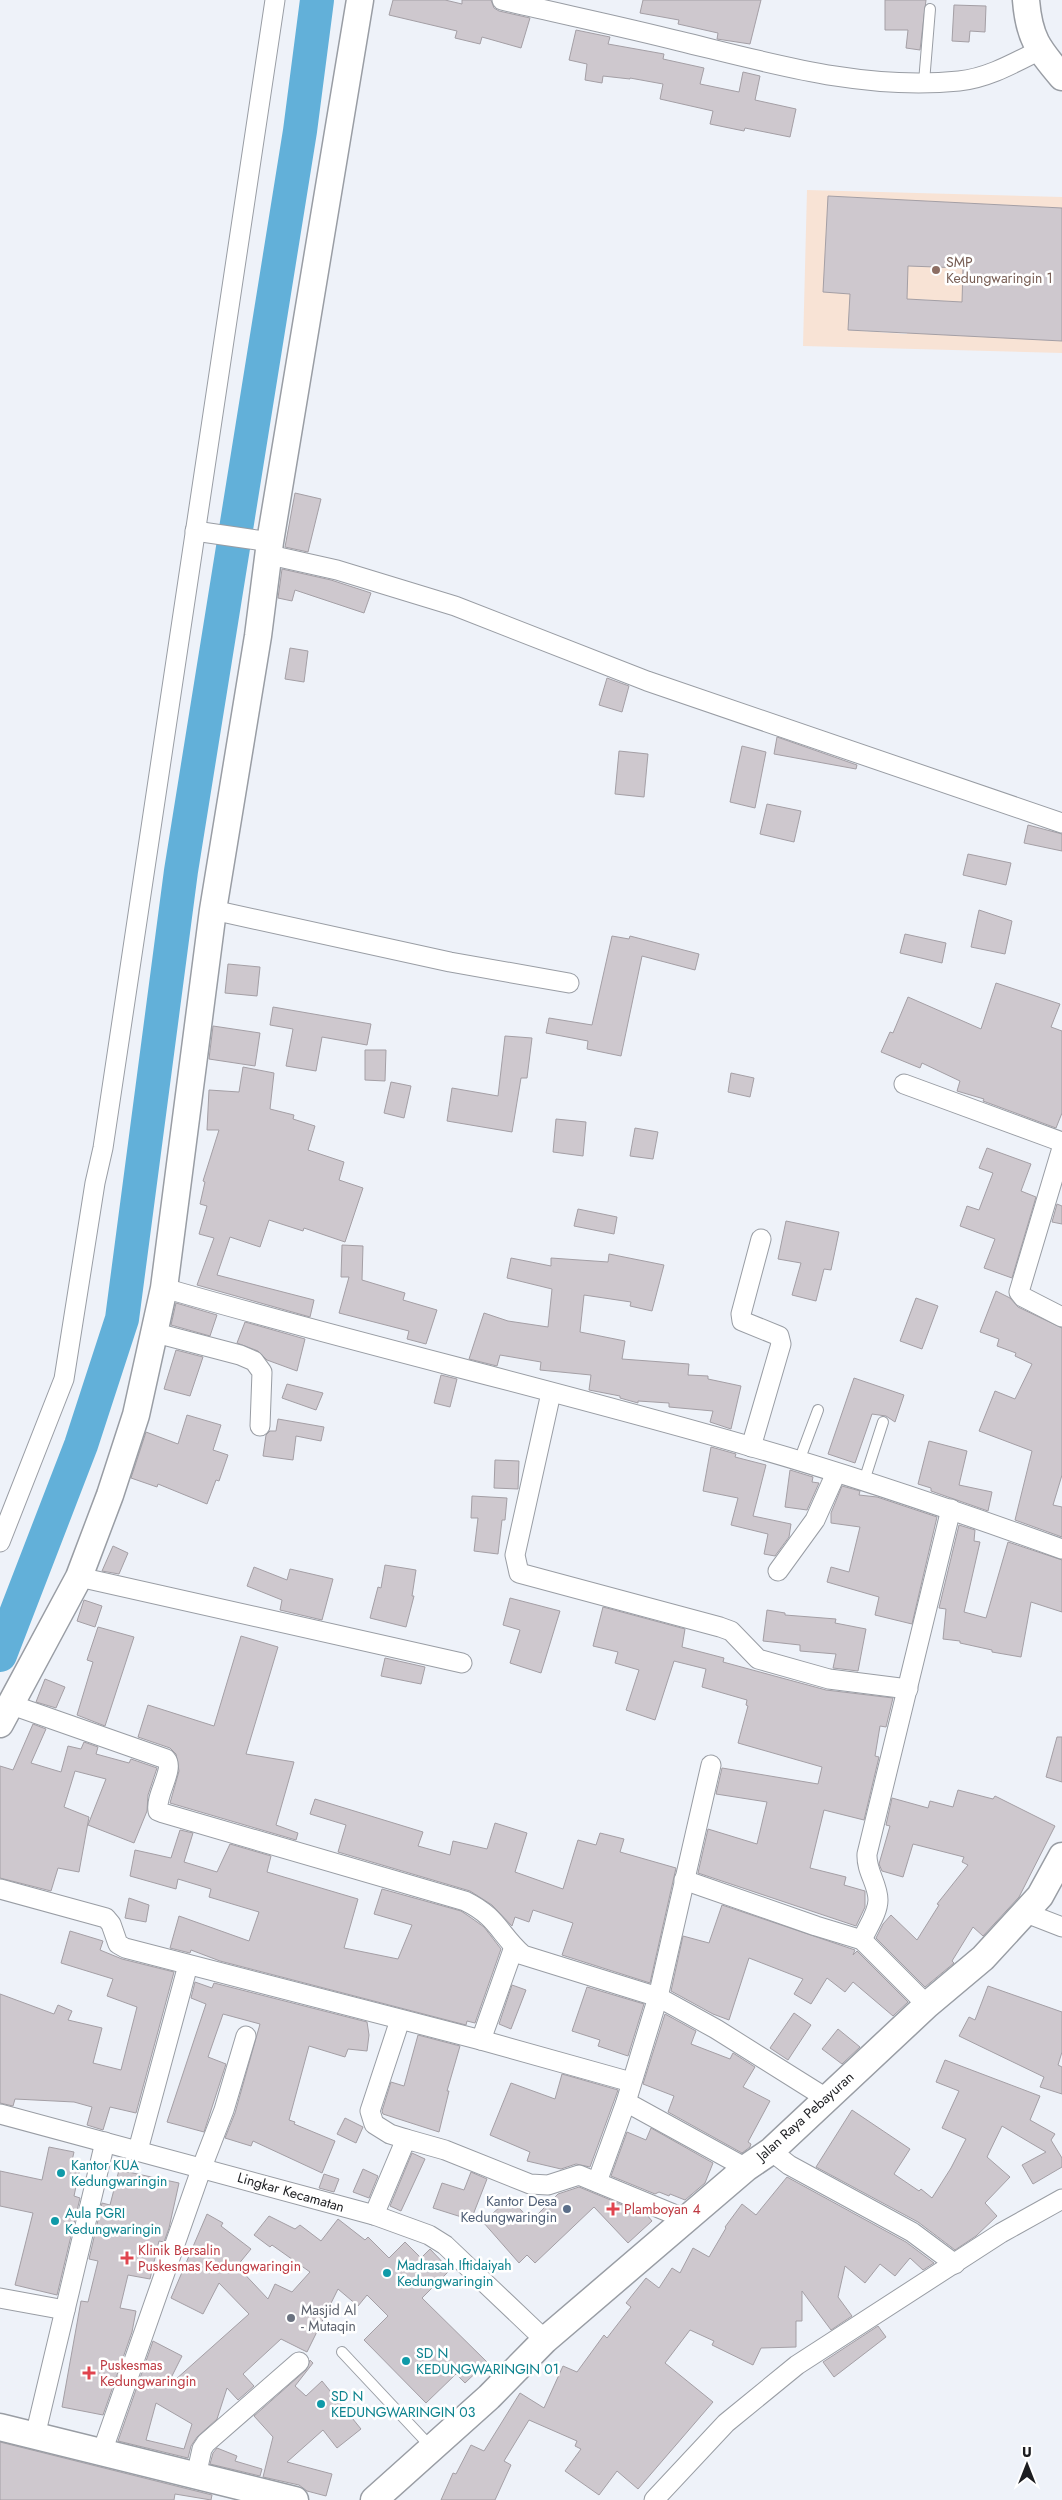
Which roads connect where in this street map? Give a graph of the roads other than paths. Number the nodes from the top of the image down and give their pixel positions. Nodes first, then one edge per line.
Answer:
1 (275, 0) edge
2 (360, 0) edge
3 (502, 0) edge
4 (1026, 0) edge
5 (930, 9) dead end
6 (1040, 50) junction
7 (1062, 77) edge
8 (924, 82) junction
9 (195, 531) junction
10 (268, 546) junction
11 (1062, 822) edge
12 (213, 910) junction
13 (569, 983) dead end
14 (904, 1084) dead end
15 (1062, 1142) edge
16 (1062, 1148) edge
17 (761, 1239) dead end
18 (164, 1288) junction
19 (1062, 1317) edge
20 (156, 1333) junction
21 (551, 1393) junction
22 (818, 1410) dead end
23 (883, 1422) dead end
24 (260, 1426) dead end
25 (752, 1447) junction
26 (799, 1461) junction
27 (836, 1473) junction
28 (864, 1481) junction
29 (951, 1509) junction
30 (0, 1542) edge
31 (1062, 1549) edge
32 (778, 1571) dead end
33 (78, 1577) junction
34 (462, 1664) dead end
35 (908, 1689) junction
36 (6, 1714) edge
37 (711, 1765) dead end
38 (1062, 1856) edge
39 (684, 1880) junction
40 (0, 1889) edge
41 (1026, 1913) junction
42 (1062, 1928) edge
43 (862, 1940) junction
44 (514, 1947) junction
45 (188, 1965) junction
46 (658, 1997) junction
47 (927, 2004) junction
48 (400, 2020) junction
49 (246, 2036) dead end
50 (481, 2040) junction
51 (631, 2082) junction
52 (826, 2098) junction
53 (626, 2102) junction
54 (0, 2114) edge
55 (406, 2140) junction
56 (105, 2142) junction
57 (138, 2150) junction
58 (772, 2151) junction
59 (202, 2167) junction
60 (746, 2168) junction
61 (597, 2182) junction
62 (1062, 2199) edge
63 (374, 2215) junction
64 (688, 2220) junction
65 (955, 2264) junction
66 (0, 2298) edge
67 (65, 2310) junction
68 (546, 2340) junction
69 (342, 2352) dead end
70 (299, 2362) dead end
71 (0, 2427) edge
72 (35, 2436) junction
73 (431, 2448) junction
74 (102, 2452) junction
75 (196, 2476) junction
76 (295, 2500) edge
77 (374, 2500) edge
78 (654, 2500) edge

1 - 9 street
2 - 10 street
3 - 8 street
4 - 6 street
5 - 8 lane
6 - 7 street
6 - 8 street
9 - 10 street
9 - 30 street
10 - 11 street
10 - 12 street
12 - 13 street
12 - 18 street
14 - 15 street
16 - 19 street
17 - 25 street
18 - 20 street
18 - 21 street
20 - 24 street
20 - 33 street
21 - 25 street
21 - 35 street
22 - 26 lane
23 - 28 lane
25 - 26 street
26 - 27 street
27 - 28 street
27 - 32 street
28 - 29 street
29 - 31 street
29 - 35 street
33 - 34 street
33 - 36 street
35 - 43 street
36 - 44 street
37 - 39 street
38 - 41 street, Jalan Raya Pebayuran
39 - 43 street
39 - 46 street
40 - 45 street
41 - 42 street
41 - 47 street, Jalan Raya Pebayuran
43 - 47 street
44 - 46 street
44 - 50 street
45 - 48 street
45 - 57 street
46 - 51 street
46 - 52 street
47 - 52 street, Jalan Raya Pebayuran
48 - 50 street
48 - 55 street
49 - 59 street
50 - 51 street
51 - 53 street
52 - 58 street, Jalan Raya Pebayuran
53 - 60 street
53 - 61 street
54 - 56 street, Lingkar Kecamatan
55 - 61 street
55 - 63 street
56 - 57 street, Lingkar Kecamatan
56 - 67 street
57 - 59 street, Lingkar Kecamatan
58 - 60 street, Jalan Raya Pebayuran
58 - 65 street
59 - 63 street, Lingkar Kecamatan
59 - 74 street
60 - 64 street, Jalan Raya Pebayuran
61 - 64 street
62 - 65 street
63 - 68 street, Lingkar Kecamatan
64 - 68 street, Jalan Raya Pebayuran
65 - 78 street
66 - 67 street
67 - 72 street
68 - 73 street, Jalan Raya Pebayuran
69 - 73 lane
70 - 75 street
71 - 72 street
72 - 74 street
73 - 77 street, Jalan Raya Pebayuran
74 - 75 street
75 - 76 street

